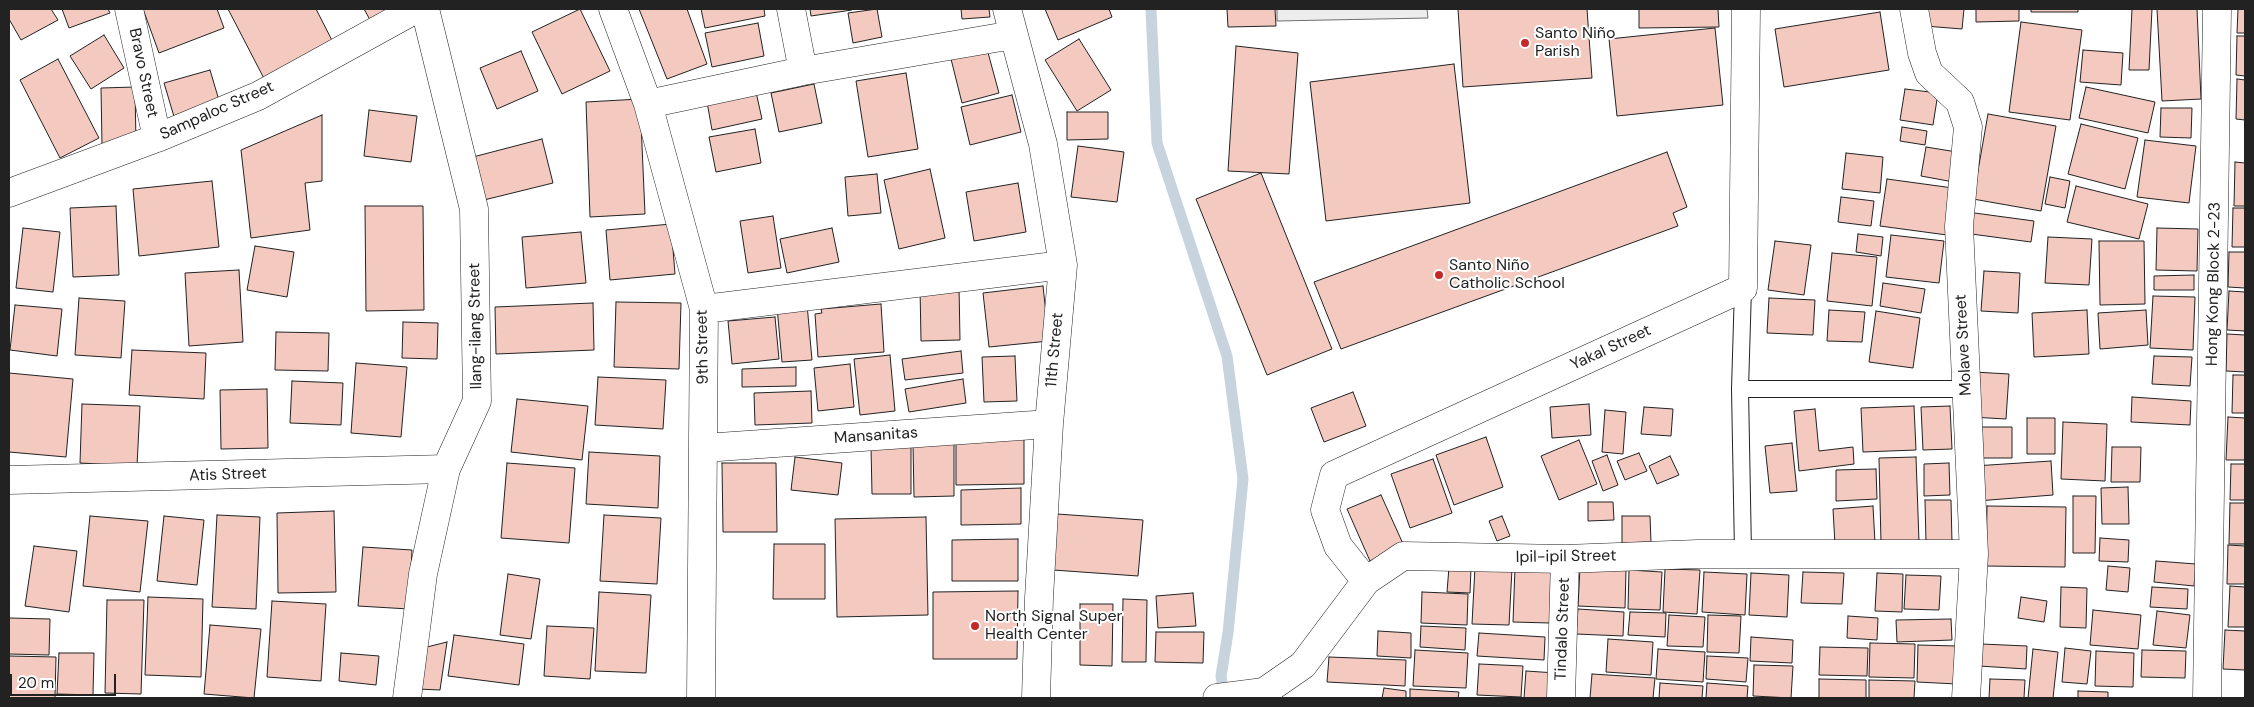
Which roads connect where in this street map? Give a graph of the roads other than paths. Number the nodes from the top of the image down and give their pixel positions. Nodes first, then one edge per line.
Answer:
1 (129, 9) edge
2 (416, 9) edge
3 (425, 9) edge
4 (613, 9) edge
5 (792, 9) edge
6 (1746, 9) edge
7 (1914, 9) edge
8 (2218, 9) edge
9 (1010, 22) edge
10 (803, 71) junction
11 (648, 104) junction
12 (157, 138) junction
13 (9, 193) edge
14 (1063, 266) junction
15 (1744, 288) junction
16 (704, 309) junction
17 (1740, 389) junction
18 (1966, 389) junction
19 (1049, 424) junction
20 (704, 448) junction
21 (446, 469) junction
22 (9, 480) edge
23 (1743, 553) junction
24 (1974, 554) junction
25 (1565, 559) junction
26 (1366, 581) junction
27 (407, 698) edge
28 (702, 698) edge
29 (1036, 698) edge
30 (1217, 698) edge
31 (1561, 698) edge
32 (1966, 698) edge
33 (2207, 698) edge

1 - 12 street, Bravo Street
2 - 12 street, Sampaloc Street
3 - 21 street, Ilang-ilang Street
4 - 11 street, 9th Street
5 - 10 street
6 - 15 street
7 - 18 street, Molave Street
8 - 33 street, Hong Kong Block 2-23
9 - 10 street
9 - 14 street, 11th Street
10 - 11 street
11 - 16 street, 9th Street
12 - 13 street, Sampaloc Street
14 - 16 street
14 - 19 street, 11th Street
15 - 17 lane
15 - 26 street, Yakal Street
16 - 20 street, 9th Street
17 - 18 lane
17 - 23 lane
18 - 24 street, Molave Street
19 - 20 street, Mansanitas
19 - 29 street, 11th Street
20 - 28 street, 9th Street
21 - 22 street, Atis Street
21 - 27 street, Ilang-ilang Street
23 - 24 street, Ipil-ipil Street
23 - 25 street, Ipil-ipil Street
24 - 32 street, Molave Street
25 - 26 street, Ipil-ipil Street
25 - 31 street, Tindalo Street
26 - 30 street, Ipil-ipil Street

